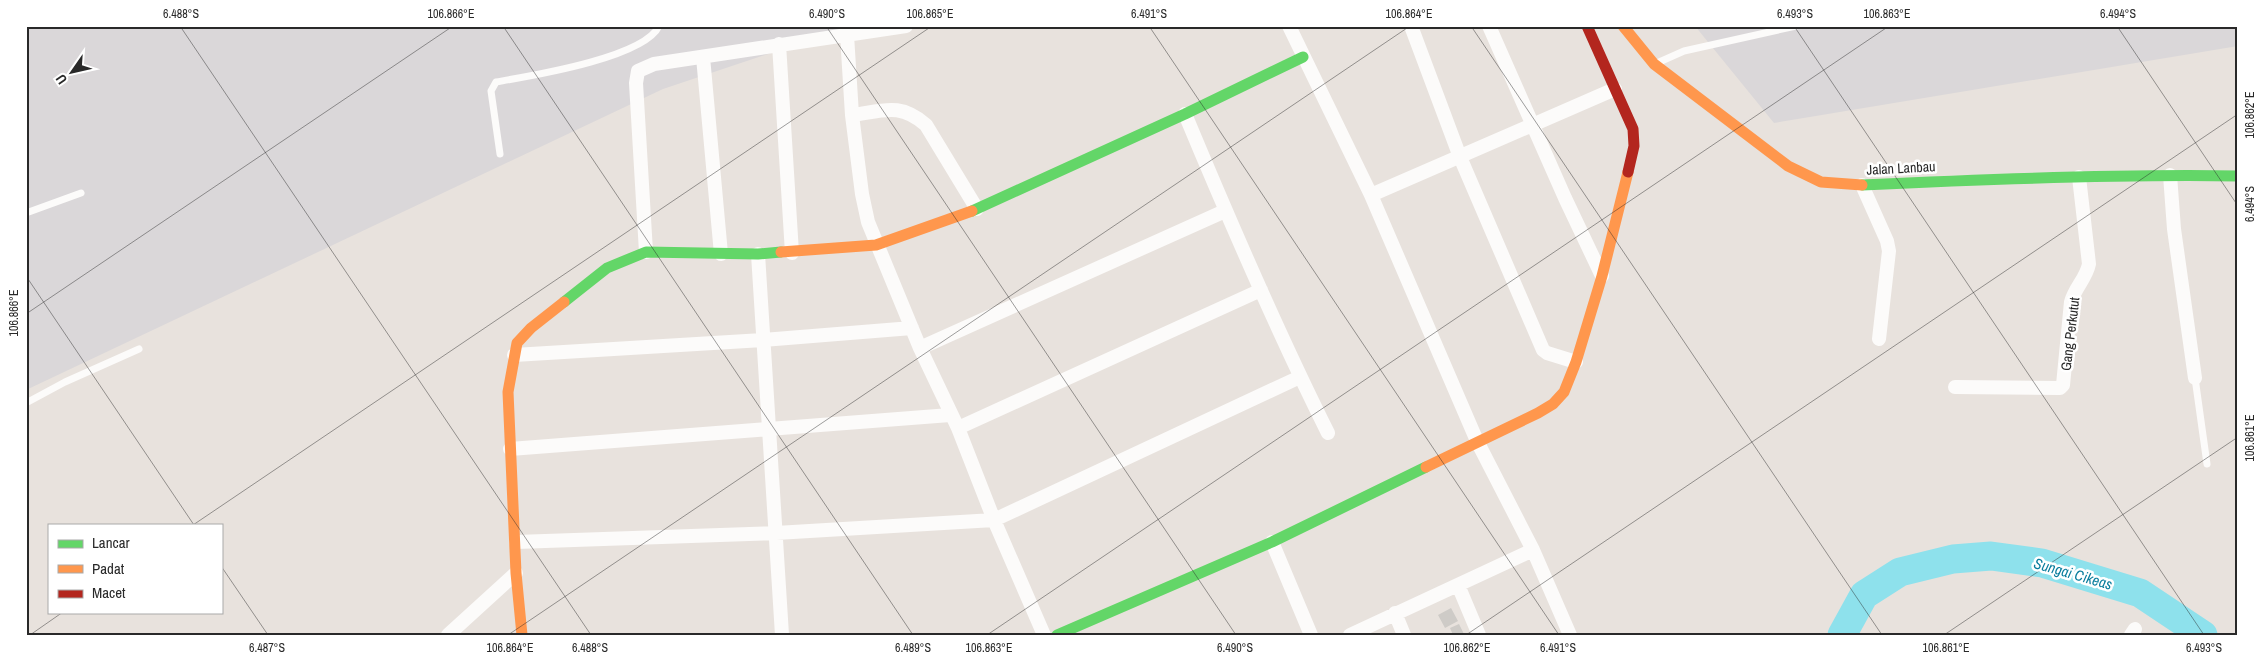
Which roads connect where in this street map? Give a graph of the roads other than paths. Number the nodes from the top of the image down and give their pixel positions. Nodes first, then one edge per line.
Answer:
1 (659, 26) edge
2 (906, 26) edge
3 (1289, 26) edge
4 (1411, 26) edge
5 (1489, 26) edge
6 (1588, 26) edge
7 (1623, 26) edge
8 (1796, 26) edge
9 (847, 35) junction
10 (779, 44) junction
11 (703, 57) junction
12 (1303, 57) junction
13 (1654, 64) junction
14 (1615, 89) junction
15 (1185, 114) junction
16 (852, 115) junction
17 (1533, 125) junction
18 (500, 154) dead end
19 (1460, 157) junction
20 (2170, 175) junction
21 (2238, 176) edge
22 (2079, 177) junction
23 (1862, 185) junction
24 (81, 193) dead end
25 (1371, 195) junction
26 (977, 208) junction
27 (1225, 211) junction
28 (26, 213) edge
29 (876, 245) junction
30 (646, 252) junction
31 (792, 253) junction
32 (721, 254) junction
33 (758, 254) junction
34 (1602, 276) junction
35 (1261, 290) junction
36 (912, 328) junction
37 (1879, 339) dead end
38 (763, 340) junction
39 (920, 348) junction
40 (139, 349) dead end
41 (514, 355) junction
42 (1576, 362) junction
43 (1300, 377) junction
44 (2195, 378) joint
45 (1955, 388) dead end
46 (26, 404) edge
47 (950, 415) junction
48 (768, 428) junction
49 (958, 428) junction
50 (1328, 434) dead end
51 (1477, 441) junction
52 (510, 449) junction
53 (2207, 464) dead end
54 (994, 520) junction
55 (776, 533) junction
56 (516, 542) junction
57 (1272, 542) junction
58 (1533, 550) junction
59 (516, 573) junction
60 (1458, 585) junction
61 (1395, 613) junction
62 (448, 635) edge
63 (522, 635) edge
64 (782, 635) edge
65 (1044, 635) edge
66 (1057, 635) edge
67 (1311, 635) edge
68 (1350, 635) edge
69 (1404, 635) edge
70 (1479, 635) edge
71 (1570, 635) edge

1 - 18 lane
2 - 9 street
3 - 12 street
4 - 19 street
5 - 17 street
6 - 14 street
7 - 13 street, Jalan Lanbau
8 - 13 lane
9 - 10 street
9 - 16 street
10 - 11 street
10 - 31 street
11 - 30 street
11 - 32 street
12 - 15 street
12 - 25 street
13 - 23 street, Jalan Lanbau
14 - 17 street
14 - 34 street
15 - 26 street
15 - 27 street
16 - 26 street
16 - 29 street
17 - 19 street
17 - 34 street
19 - 25 street
19 - 42 street
20 - 21 street, Jalan Lanbau
20 - 22 street, Jalan Lanbau
20 - 44 street
22 - 23 street, Jalan Lanbau
22 - 45 street, Gang Perkutut
23 - 37 street
24 - 28 lane
25 - 51 street
26 - 29 street
27 - 35 street
27 - 39 street
29 - 31 street
29 - 36 street
30 - 32 street
30 - 41 street
31 - 33 street
32 - 33 street
33 - 38 street
34 - 42 street
35 - 43 street
35 - 49 street
36 - 38 street
36 - 39 street
38 - 41 street
38 - 48 street
39 - 47 street
40 - 46 lane
41 - 52 street
42 - 51 street
43 - 50 street
43 - 54 street
44 - 53 lane
47 - 48 street
47 - 49 street
48 - 52 street
48 - 55 street
49 - 54 street
51 - 57 street
51 - 58 street
52 - 56 street
54 - 55 street
54 - 65 street
55 - 56 street
55 - 64 street
56 - 59 street
57 - 66 street
57 - 67 street
58 - 60 street
58 - 71 street
59 - 62 street
59 - 63 street
60 - 61 street
60 - 70 street
61 - 68 street
61 - 69 street

